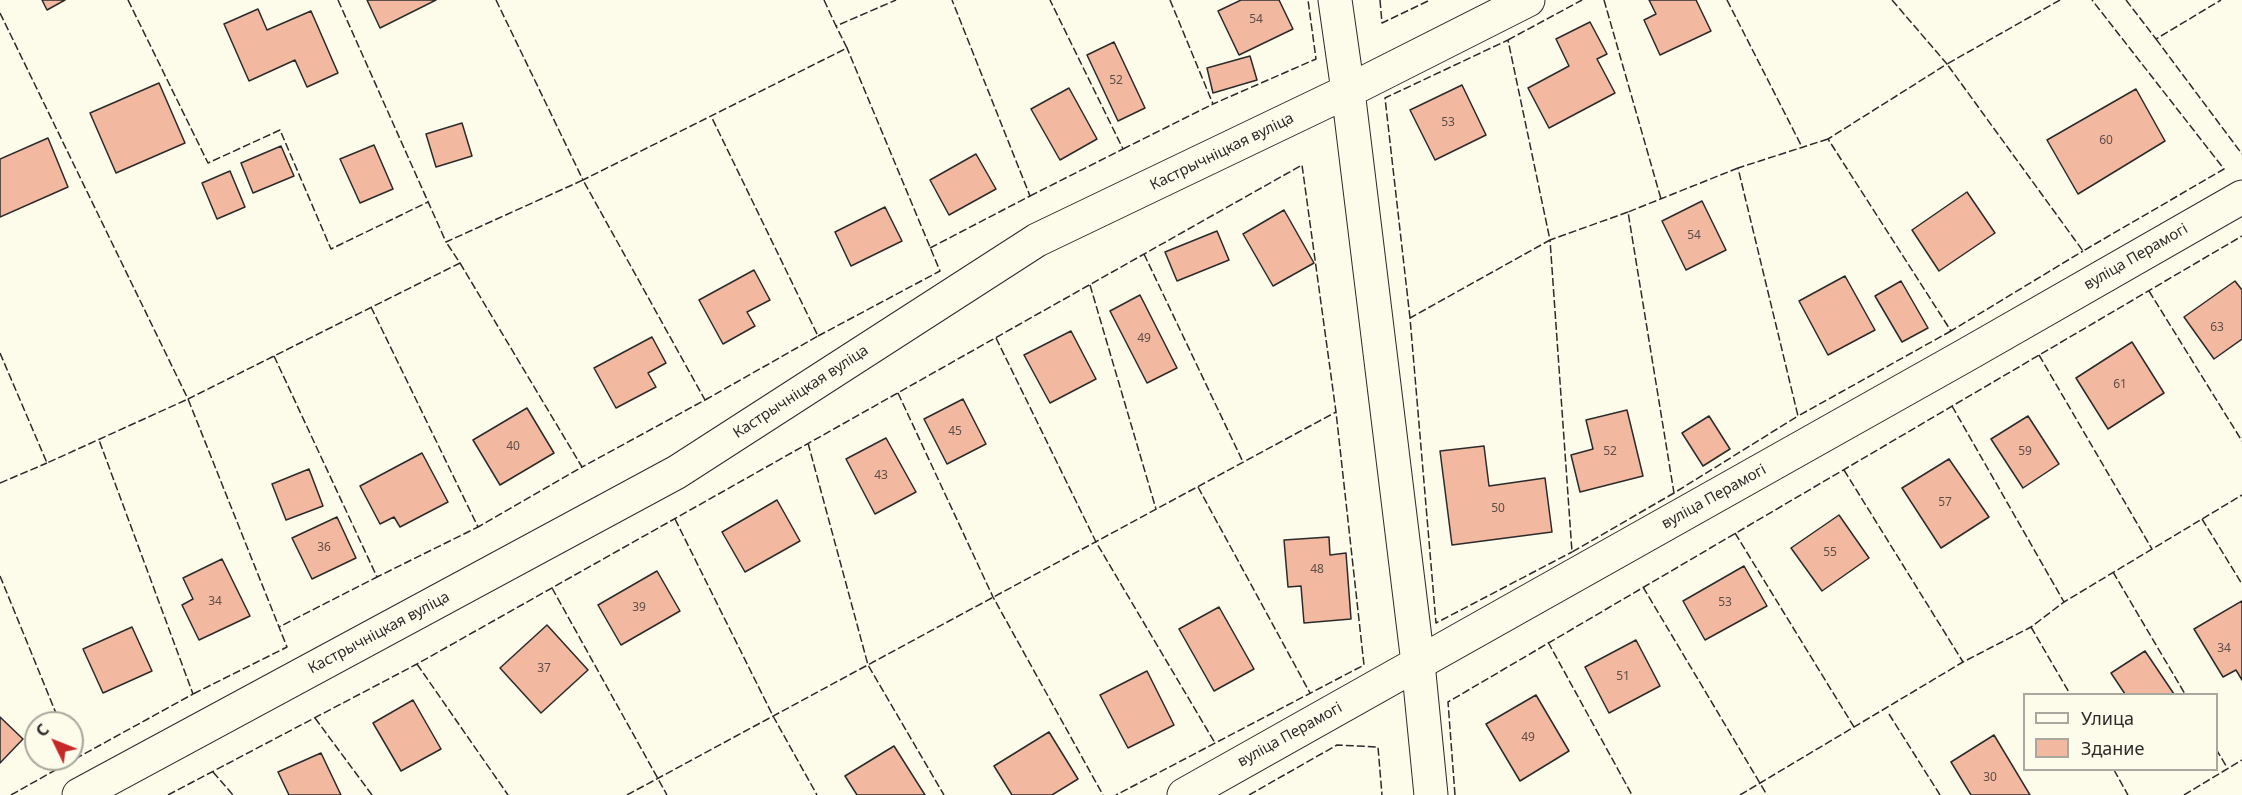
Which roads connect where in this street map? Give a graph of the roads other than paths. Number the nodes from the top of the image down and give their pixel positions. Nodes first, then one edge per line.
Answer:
1 (1335, 0) edge
2 (1528, 0) edge
3 (1348, 92) junction
4 (2242, 197) edge
5 (1418, 663) junction
6 (79, 795) edge
7 (1184, 795) edge
8 (1431, 795) edge

1 - 3 street
2 - 3 street, Кастрычніцкая вуліца
3 - 5 street
3 - 6 street, Кастрычніцкая вуліца
4 - 5 street, вуліца Перамогі
5 - 7 street, вуліца Перамогі
5 - 8 street

